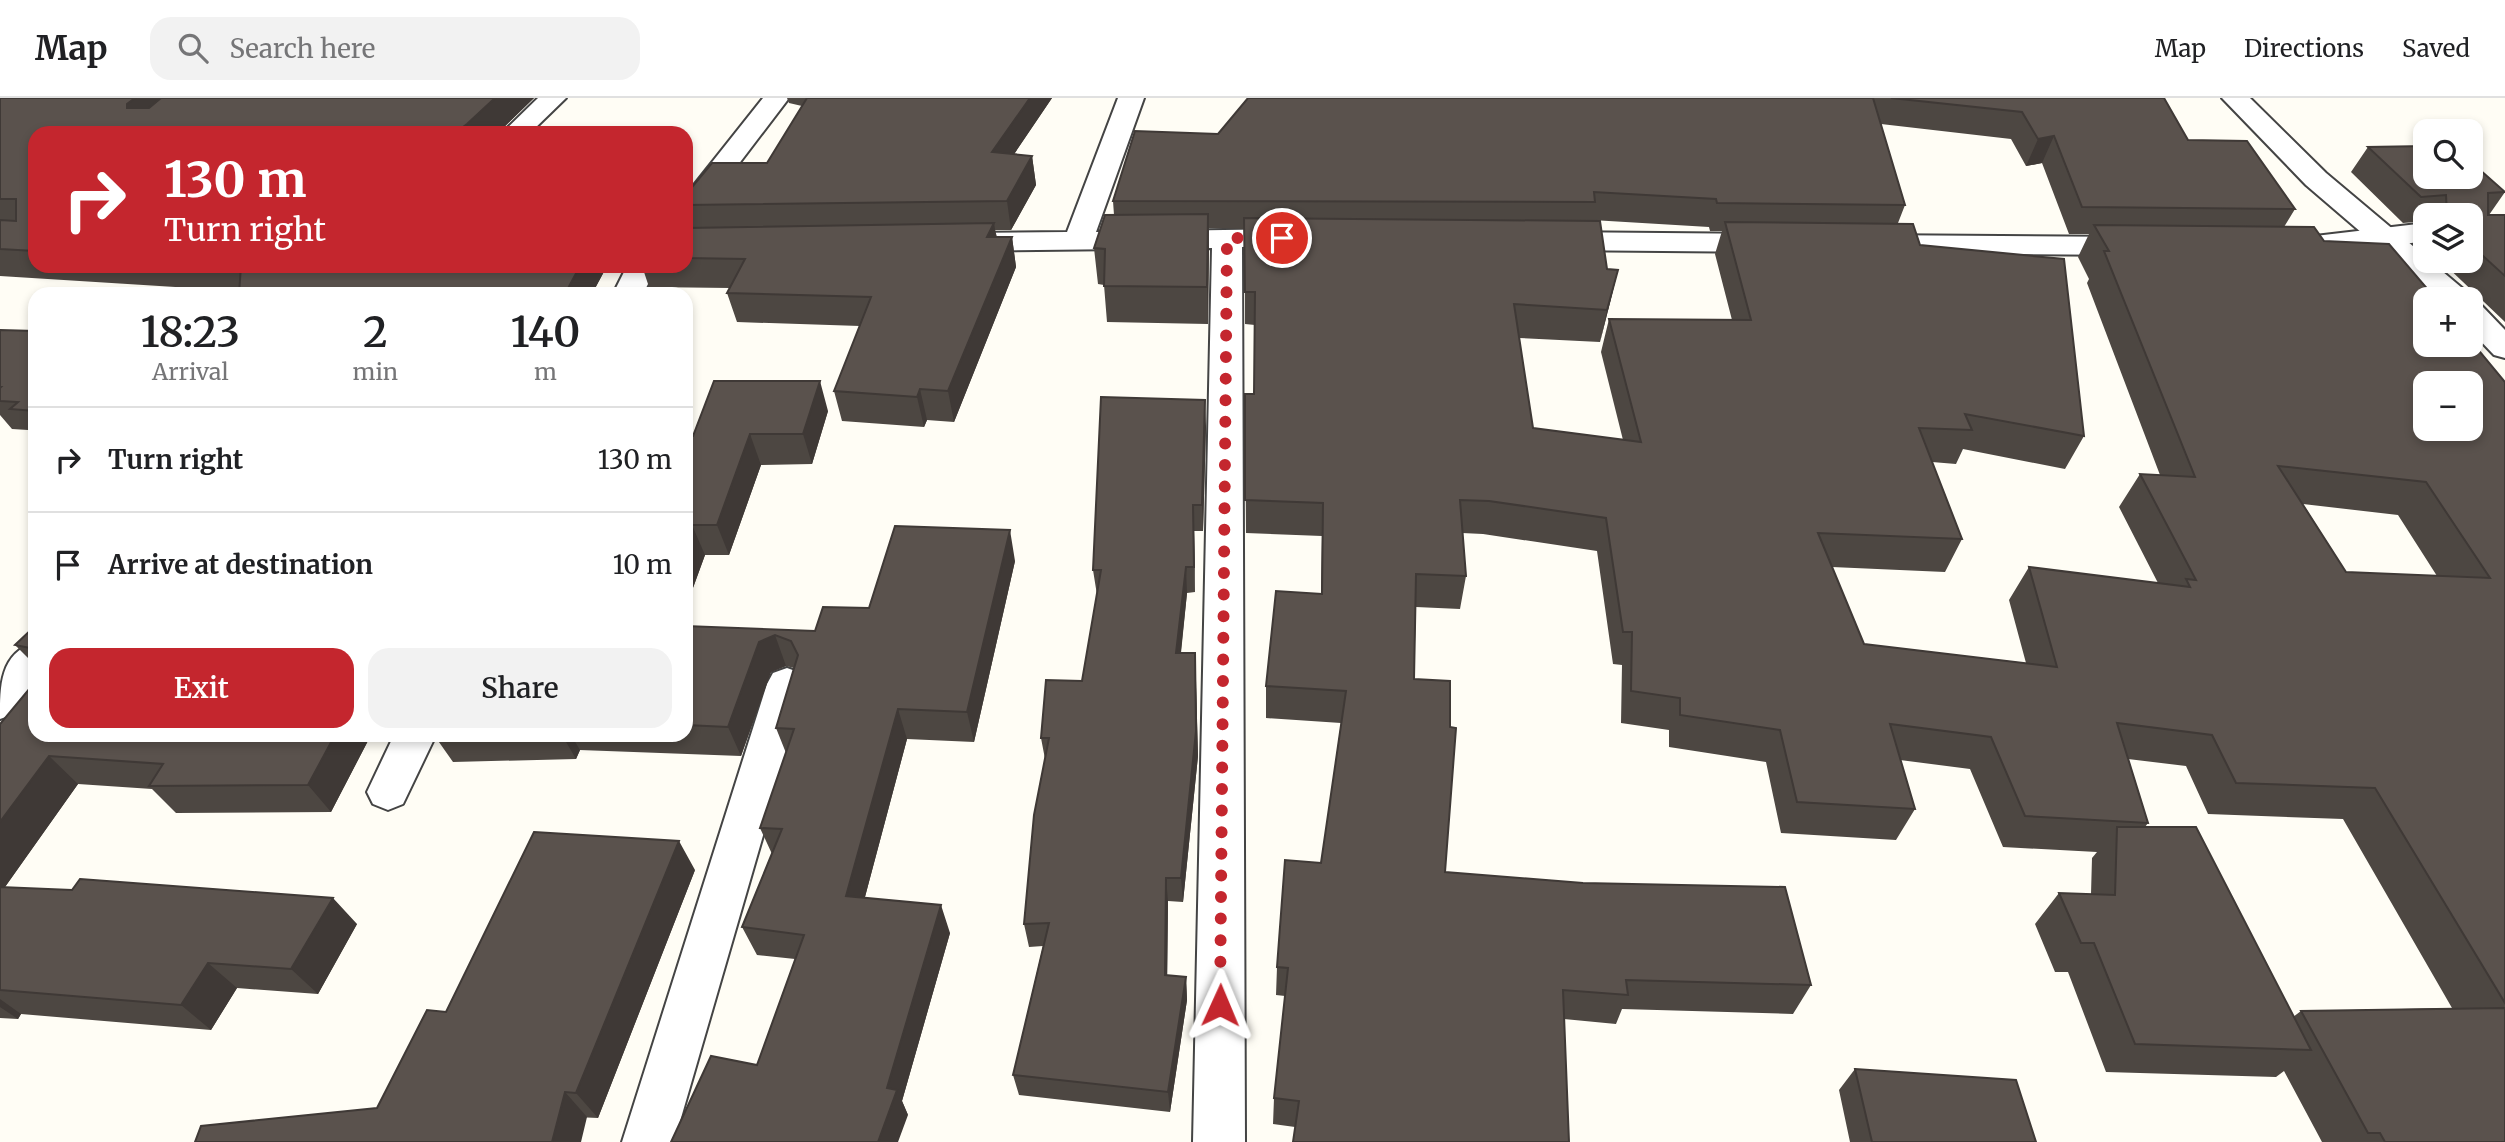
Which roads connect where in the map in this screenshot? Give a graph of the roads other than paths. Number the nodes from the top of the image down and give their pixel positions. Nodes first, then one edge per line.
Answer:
1 (553, 98) edge
2 (776, 98) edge
3 (1131, 98) edge
4 (2235, 98) edge
5 (523, 126) edge
6 (693, 205) edge
7 (2413, 233) edge
8 (2383, 236) junction
9 (1227, 238) junction
10 (1324, 239) edge
11 (1078, 240) junction
12 (1531, 240) edge
13 (938, 242) edge
14 (1794, 243) edge
15 (1835, 243) edge
16 (2167, 246) edge
17 (2277, 247) edge
18 (2443, 287) edge
19 (2483, 325) edge
20 (2505, 348) edge
21 (28, 666) edge
22 (787, 684) edge
23 (0, 703) edge
24 (412, 742) edge
25 (387, 792) dead end
26 (648, 1142) edge
27 (1219, 1142) edge

1 - 5 street
2 - 6 street
3 - 11 street
4 - 8 street
7 - 8 street
8 - 17 street
8 - 18 street
9 - 10 street
9 - 11 street
9 - 27 street
11 - 13 street
12 - 14 street
15 - 16 street
19 - 20 street
21 - 23 street
22 - 26 street
24 - 25 street

